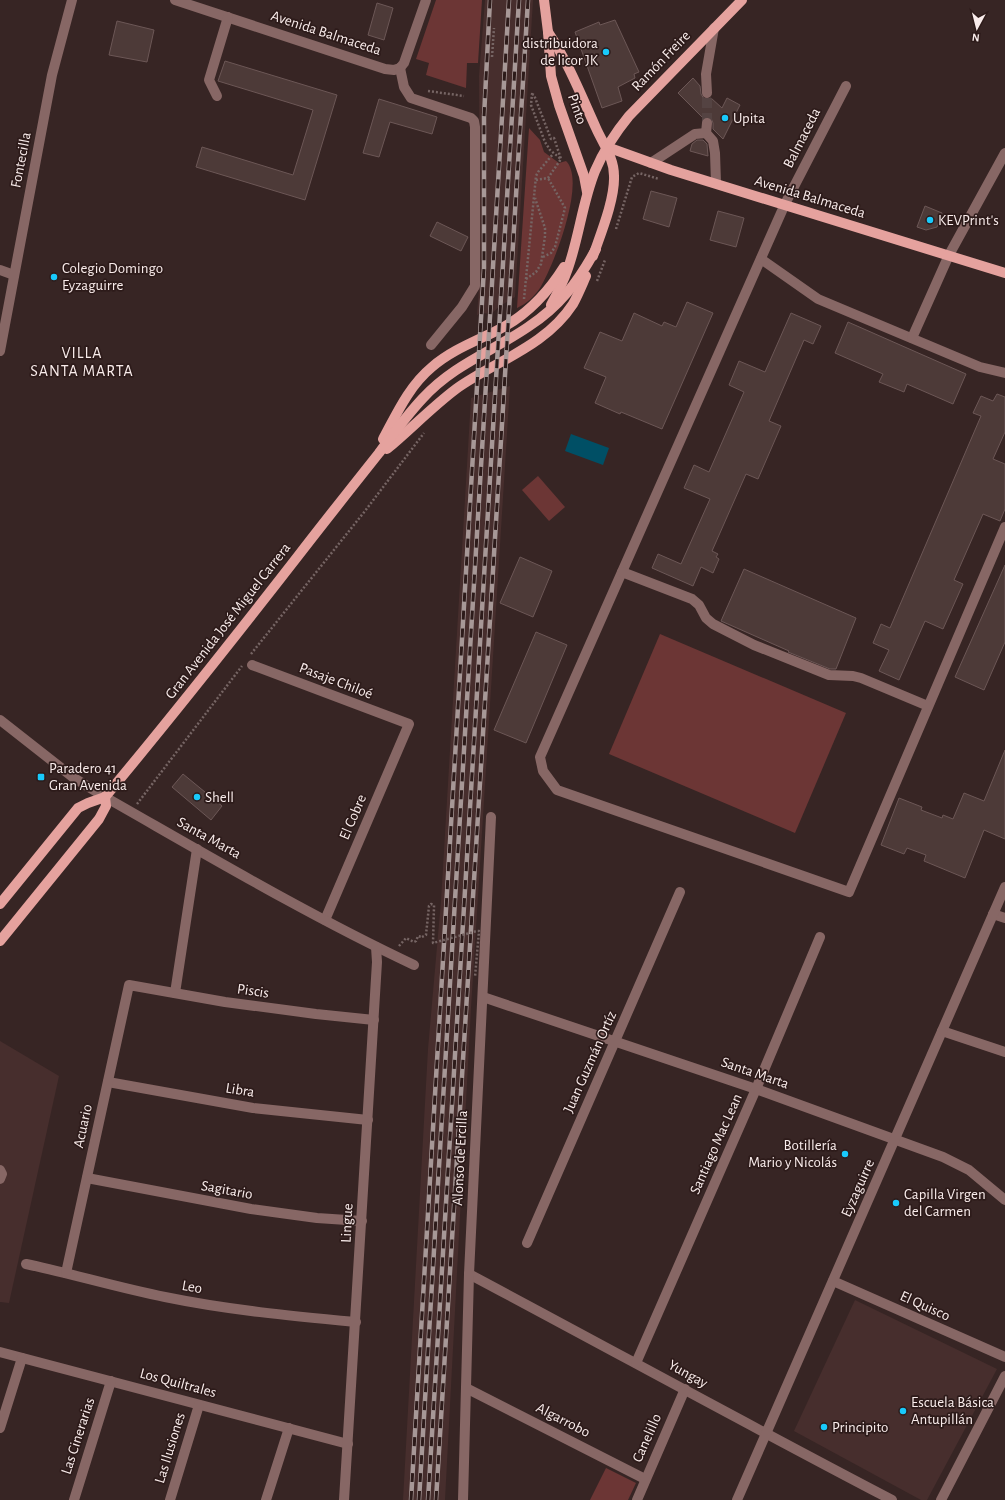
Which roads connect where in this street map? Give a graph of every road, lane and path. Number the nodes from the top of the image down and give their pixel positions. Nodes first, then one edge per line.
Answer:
1 (72, 0) edge
2 (175, 0) edge
3 (426, 0) edge
4 (544, 0) edge
5 (742, 0) edge
6 (228, 17) junction
7 (494, 28) dead end
8 (714, 28) junction
9 (548, 32) junction
10 (492, 57) dead end
11 (400, 68) junction
12 (846, 86) dead end
13 (425, 90) dead end
14 (707, 93) tunnel mouth
15 (217, 96) dead end
16 (464, 96) dead end
17 (607, 147) junction
18 (1005, 153) edge
19 (554, 154) junction
20 (561, 159) junction
21 (651, 163) junction
22 (548, 178) junction
23 (536, 180) junction
24 (661, 180) dead end
25 (716, 183) junction
26 (587, 194) junction
27 (534, 198) junction
28 (785, 204) junction
29 (614, 235) dead end
30 (574, 246) junction
31 (596, 249) junction
32 (949, 256) junction
33 (543, 257) junction
34 (606, 257) dead end
35 (761, 260) junction
36 (0, 270) edge
37 (1005, 273) edge
38 (14, 275) junction
39 (526, 279) junction
40 (595, 286) dead end
41 (523, 302) dead end
42 (547, 312) junction
43 (912, 338) junction
44 (431, 345) dead end
45 (0, 351) edge
46 (1005, 373) edge
47 (427, 430) dead end
48 (372, 461) junction
49 (1005, 527) edge
50 (622, 572) junction
51 (248, 662) junction
52 (928, 706) junction
53 (0, 720) edge
54 (409, 724) joint
55 (105, 797) junction
56 (131, 812) junction
57 (491, 817) dead end
58 (197, 849) junction
59 (1005, 887) edge
60 (680, 892) dead end
61 (0, 904) edge
62 (993, 914) junction
63 (1005, 918) edge
64 (325, 920) junction
65 (422, 937) dead end
66 (820, 937) dead end
67 (0, 941) edge
68 (376, 947) junction
69 (414, 965) dead end
70 (475, 976) dead end
71 (129, 985) joint
72 (175, 994) junction
73 (483, 996) junction
74 (374, 1020) junction
75 (942, 1031) junction
76 (615, 1041) junction
77 (1005, 1052) edge
78 (108, 1082) junction
79 (756, 1089) junction
80 (368, 1120) junction
81 (895, 1139) junction
82 (0, 1170) edge
83 (87, 1178) junction
84 (0, 1179) edge
85 (1005, 1200) edge
86 (362, 1221) junction
87 (527, 1243) dead end
88 (26, 1264) dead end
89 (66, 1273) junction
90 (469, 1274) junction
91 (833, 1281) junction
92 (356, 1322) junction
93 (0, 1352) edge
94 (1005, 1357) edge
95 (22, 1358) junction
96 (636, 1363) junction
97 (1005, 1376) edge
98 (111, 1381) junction
99 (466, 1388) junction
100 (685, 1389) junction
101 (199, 1405) junction
102 (0, 1428) edge
103 (289, 1428) junction
104 (766, 1435) junction
105 (348, 1444) junction
106 (646, 1480) junction
107 (74, 1500) edge
108 (170, 1500) edge
109 (266, 1500) edge
110 (344, 1500) edge
111 (463, 1500) edge
112 (636, 1500) edge
113 (737, 1500) edge
114 (892, 1500) edge
115 (941, 1500) edge

1 - 38 street, Fontecilla
2 - 6 street, Avenida Balmaceda
3 - 11 street
4 - 9 main road, Pinto
5 - 8 main road, Ramón Freire
6 - 11 street, Avenida Balmaceda
6 - 15 street
7 - 10 path
8 - 14 street
8 - 17 main road, Ramón Freire
9 - 17 main road, Pinto
9 - 26 main road, Pinto
11 - 44 street
12 - 28 street, Balmaceda
13 - 16 path
17 - 21 main road, Avenida Balmaceda
17 - 26 main road, Ramón Freire
17 - 31 main road, Gran Avenida José Miguel Carrera
18 - 32 street
19 - 20 path
19 - 20 path
19 - 23 path
20 - 22 path
21 - 25 main road, Avenida Balmaceda
21 - 25 street
22 - 23 path
22 - 33 path
23 - 27 path
24 - 29 path
25 - 28 main road, Avenida Balmaceda
26 - 30 main road, Gran Avenida José Miguel Carrera
27 - 33 path
27 - 39 path
28 - 32 main road, Avenida Balmaceda
28 - 35 street, Balmaceda
30 - 42 main road, Gran Avenida José Miguel Carrera
30 - 48 main road, Gran Avenida José Miguel Carrera
31 - 42 main road, Gran Avenida José Miguel Carrera
31 - 48 main road, Gran Avenida José Miguel Carrera
32 - 37 main road, Avenida Balmaceda
32 - 43 street
33 - 39 path
34 - 40 path
35 - 43 street
35 - 50 street, Balmaceda
36 - 38 street
38 - 45 street, Fontecilla
39 - 41 path
42 - 48 main road, Gran Avenida José Miguel Carrera
43 - 46 street
47 - 51 path
48 - 55 main road, Gran Avenida José Miguel Carrera
49 - 52 street
50 - 52 street
50 - 52 street, Balmaceda
51 - 54 street, Pasaje Chiloé
51 - 56 path
53 - 55 street, Santa Marta
54 - 64 street, El Cobre
55 - 56 street, Santa Marta
55 - 61 main road
55 - 67 main road, Gran Avenida José Miguel Carrera
56 - 58 street, Santa Marta
57 - 73 street, Alonso de Ercilla
58 - 64 street, Santa Marta
58 - 72 street
59 - 62 street, Eyzaguirre
60 - 76 street, Juan Guzmán Ortíz
62 - 63 street
62 - 75 street, Eyzaguirre
64 - 68 street, Santa Marta
65 - 70 path, bridge
66 - 79 street, Santiago Mac Lean
68 - 69 street, Santa Marta
68 - 74 street, Lingue
71 - 72 street, Piscis
71 - 78 street, Acuario
72 - 74 street, Piscis
73 - 76 street, Santa Marta
73 - 90 street, Alonso de Ercilla
74 - 80 street, Lingue
75 - 77 street
75 - 81 street, Eyzaguirre
76 - 79 street, Santa Marta
76 - 87 street, Juan Guzmán Ortíz
78 - 80 street, Libra
78 - 83 street, Acuario
79 - 81 street, Santa Marta
79 - 96 street, Santiago Mac Lean
80 - 86 street, Lingue
81 - 85 street, Santa Marta
81 - 91 street, Eyzaguirre
82 - 84 street
83 - 86 street, Sagitario
83 - 89 street, Acuario
86 - 92 street, Lingue
88 - 89 street, Leo
89 - 92 street, Leo
90 - 96 street, Yungay
90 - 99 street, Alonso de Ercilla
91 - 94 street, El Quisco
91 - 104 street, Eyzaguirre
92 - 105 street, Lingue
93 - 95 street, Los Quiltrales
95 - 98 street, Los Quiltrales
95 - 102 street
96 - 100 street, Yungay
97 - 115 street
98 - 101 street, Los Quiltrales
98 - 107 street, Las Cinerarias
99 - 106 street, Algarrobo
99 - 111 street, Alonso de Ercilla
100 - 104 street, Yungay
100 - 106 street, Canelillo
101 - 103 street, Los Quiltrales
101 - 108 street, Las Ilusiones
103 - 105 street, Los Quiltrales
103 - 109 street
104 - 113 street, Eyzaguirre
104 - 114 street, Yungay
105 - 110 street, Lingue
106 - 112 street, Canelillo

